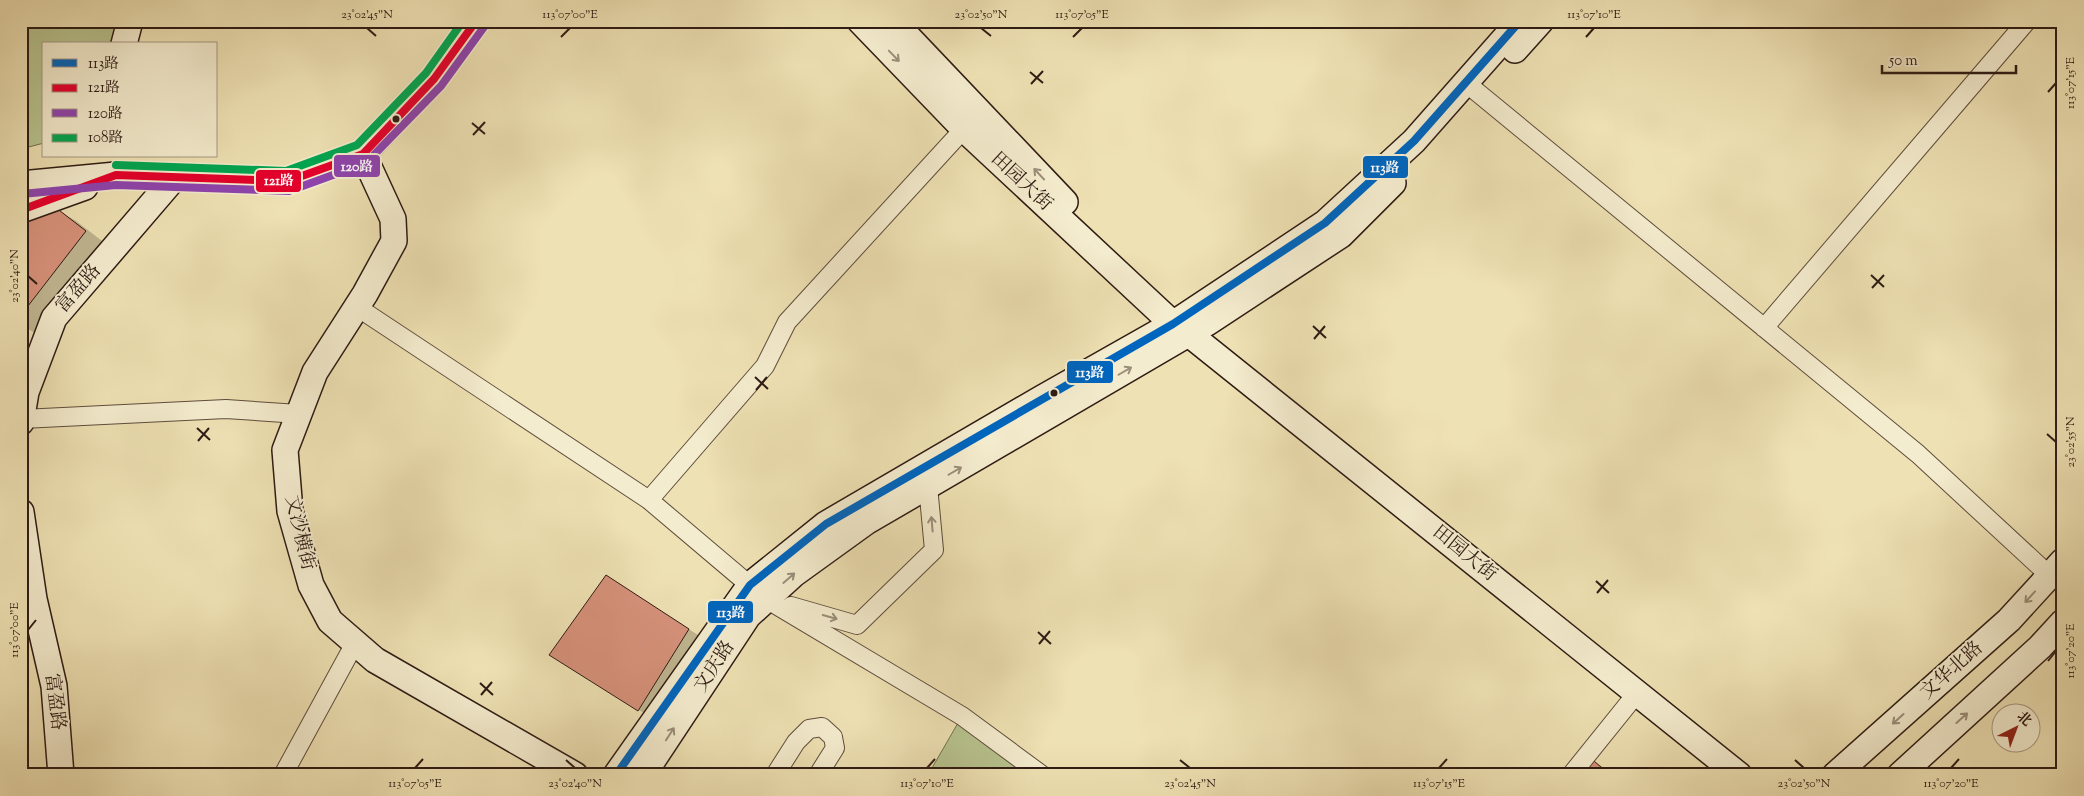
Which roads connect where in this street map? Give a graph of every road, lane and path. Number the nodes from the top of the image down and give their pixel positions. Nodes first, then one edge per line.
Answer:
1 (130, 21) edge
2 (476, 21) edge
3 (860, 21) edge
4 (893, 21) edge
5 (1520, 21) edge
6 (1541, 21) edge
7 (2028, 21) edge
8 (125, 42) edge
9 (1472, 88) junction
10 (972, 120) junction
11 (363, 154) junction
12 (116, 166) edge
13 (175, 177) junction
14 (21, 184) edge
15 (21, 210) edge
16 (357, 307) junction
17 (1183, 324) junction
18 (1764, 328) junction
19 (299, 414) junction
20 (22, 421) edge
21 (928, 486) junction
22 (649, 500) junction
23 (21, 512) edge
24 (2056, 568) edge
25 (758, 592) junction
26 (2063, 622) edge
27 (355, 643) junction
28 (1637, 693) junction
29 (61, 775) edge
30 (283, 775) edge
31 (575, 775) edge
32 (616, 775) edge
33 (643, 775) edge
34 (775, 775) edge
35 (818, 775) edge
36 (1042, 775) edge
37 (1571, 775) edge
38 (1739, 775) edge
39 (1835, 775) edge
40 (1900, 775) edge

1 - 8 street
2 - 11 street
3 -> 10 street, 田园大街
4 - 10 street, 田园大街
5 - 9 street, 文庆路
6 - 9 street, 文庆路
7 - 18 street
9 - 17 street, 文庆路
9 - 18 street
10 - 17 street, 田园大街
10 - 22 street
11 - 13 street
11 - 16 street, 文沙横街
12 - 13 street
12 - 14 street
12 - 15 street
13 - 20 street, 富盈路
16 - 19 street, 文沙横街
16 - 22 street
21 -> 17 street, 文庆路
17 - 25 street, 文庆路
17 - 28 street, 田园大街
18 - 24 street
19 - 20 street
19 - 27 street, 文沙横街
25 -> 21 street, 文庆路
25 -> 21 street
22 - 25 street
23 - 29 street, 富盈路
24 -> 39 street, 文华北路
25 - 32 street, 文庆路
33 -> 25 street, 文庆路
25 - 36 street
40 -> 26 street
27 - 30 street
27 - 31 street, 文沙横街
28 - 37 street
28 - 38 street, 田园大街
34 - 35 street

